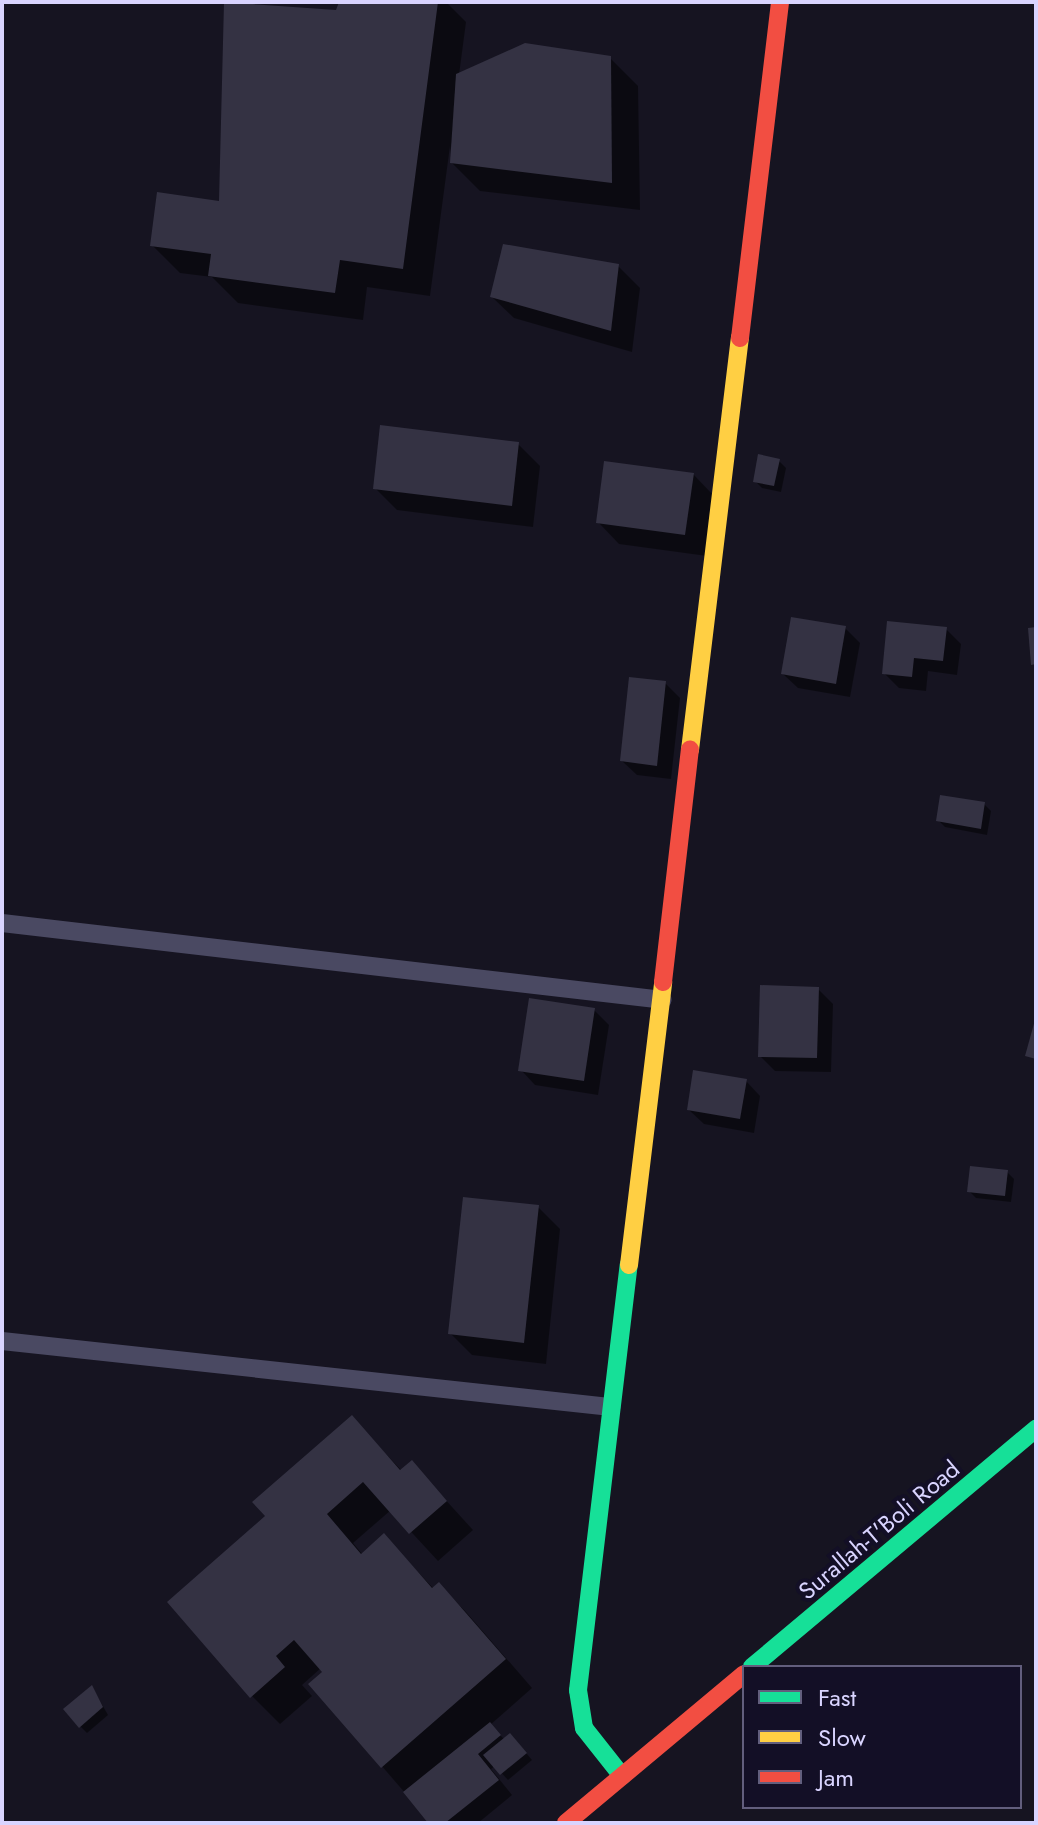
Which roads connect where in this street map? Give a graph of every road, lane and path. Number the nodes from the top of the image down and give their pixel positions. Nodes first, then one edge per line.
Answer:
1 (780, 2) edge
2 (2, 923) edge
3 (664, 1000) junction
4 (2, 1341) edge
5 (611, 1407) junction
6 (1036, 1429) edge
7 (754, 1665) edge
8 (742, 1676) edge
9 (622, 1776) junction
10 (566, 1823) edge

1 - 3 street
2 - 3 lane
3 - 5 street
4 - 5 lane
5 - 9 street
6 - 7 street, Surallah-T'Boli Road
8 - 9 street
9 - 10 street

